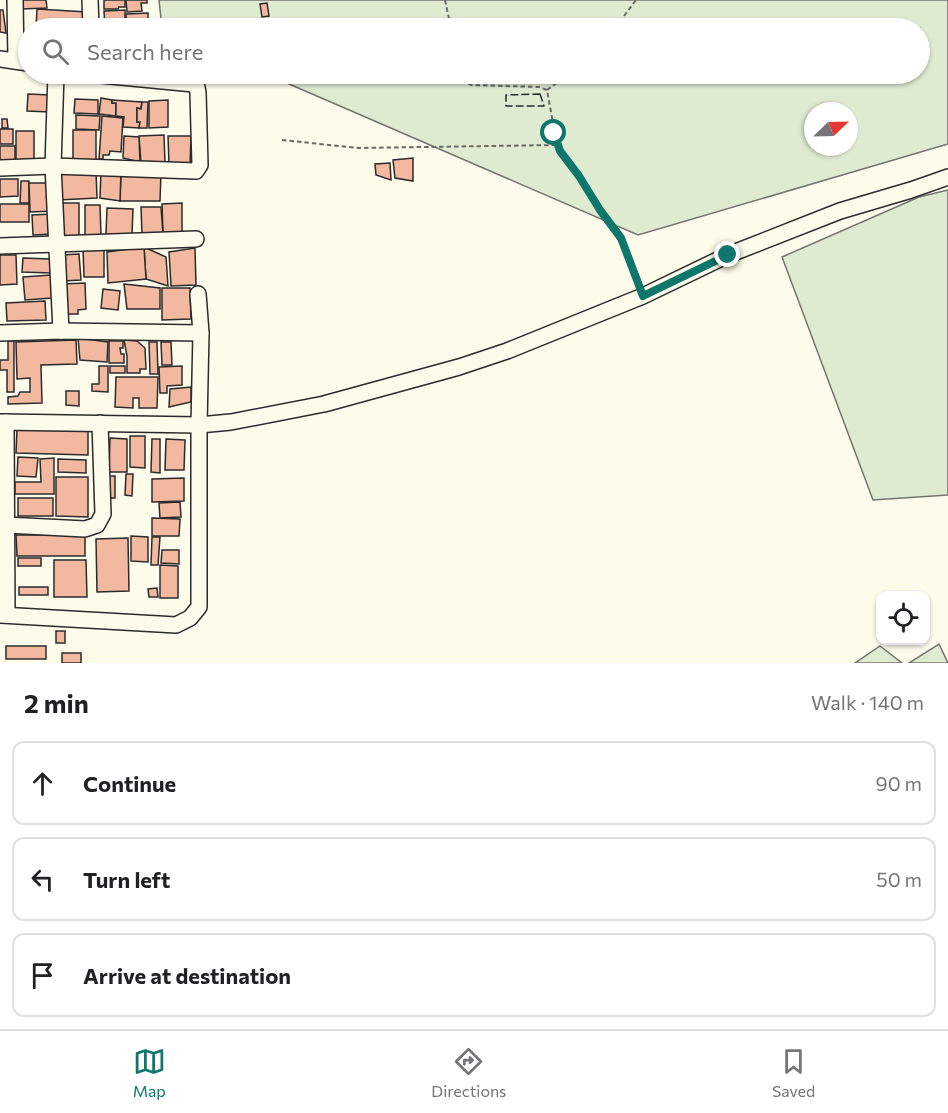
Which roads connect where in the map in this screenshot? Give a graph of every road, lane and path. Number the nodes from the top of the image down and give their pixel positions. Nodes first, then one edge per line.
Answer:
1 (15, 0) edge
2 (90, 0) edge
3 (446, 0) edge
4 (636, 0) edge
5 (91, 18) edge
6 (449, 18) edge
7 (622, 18) edge
8 (18, 27) edge
9 (0, 59) edge
10 (18, 61) edge
11 (56, 84) edge
12 (194, 84) edge
13 (469, 84) edge
14 (555, 84) edge
15 (546, 90) junction
16 (282, 140) dead end
17 (557, 146) junction
18 (53, 166) junction
19 (0, 168) edge
20 (948, 177) edge
21 (196, 239) dead end
22 (56, 244) junction
23 (0, 246) edge
24 (198, 294) dead end
25 (643, 296) junction
26 (61, 331) junction
27 (0, 333) edge
28 (201, 333) junction
29 (3, 422) edge
30 (100, 423) junction
31 (199, 425) junction
32 (6, 525) junction
33 (4, 615) edge

1 - 8 street
2 - 5 street
3 - 6 path
4 - 7 path
9 - 10 street
11 - 18 street
12 - 18 street
13 - 15 path
14 - 15 path
15 - 17 path
16 - 17 path
17 - 25 path
18 - 19 street
18 - 22 street
20 - 25 street
21 - 22 street
22 - 23 street
22 - 26 street
24 - 28 street
25 - 31 street
26 - 27 street
26 - 28 street
28 - 31 street
29 - 30 street
29 - 32 street
30 - 31 street
30 - 32 street
31 - 33 street
32 - 33 street

